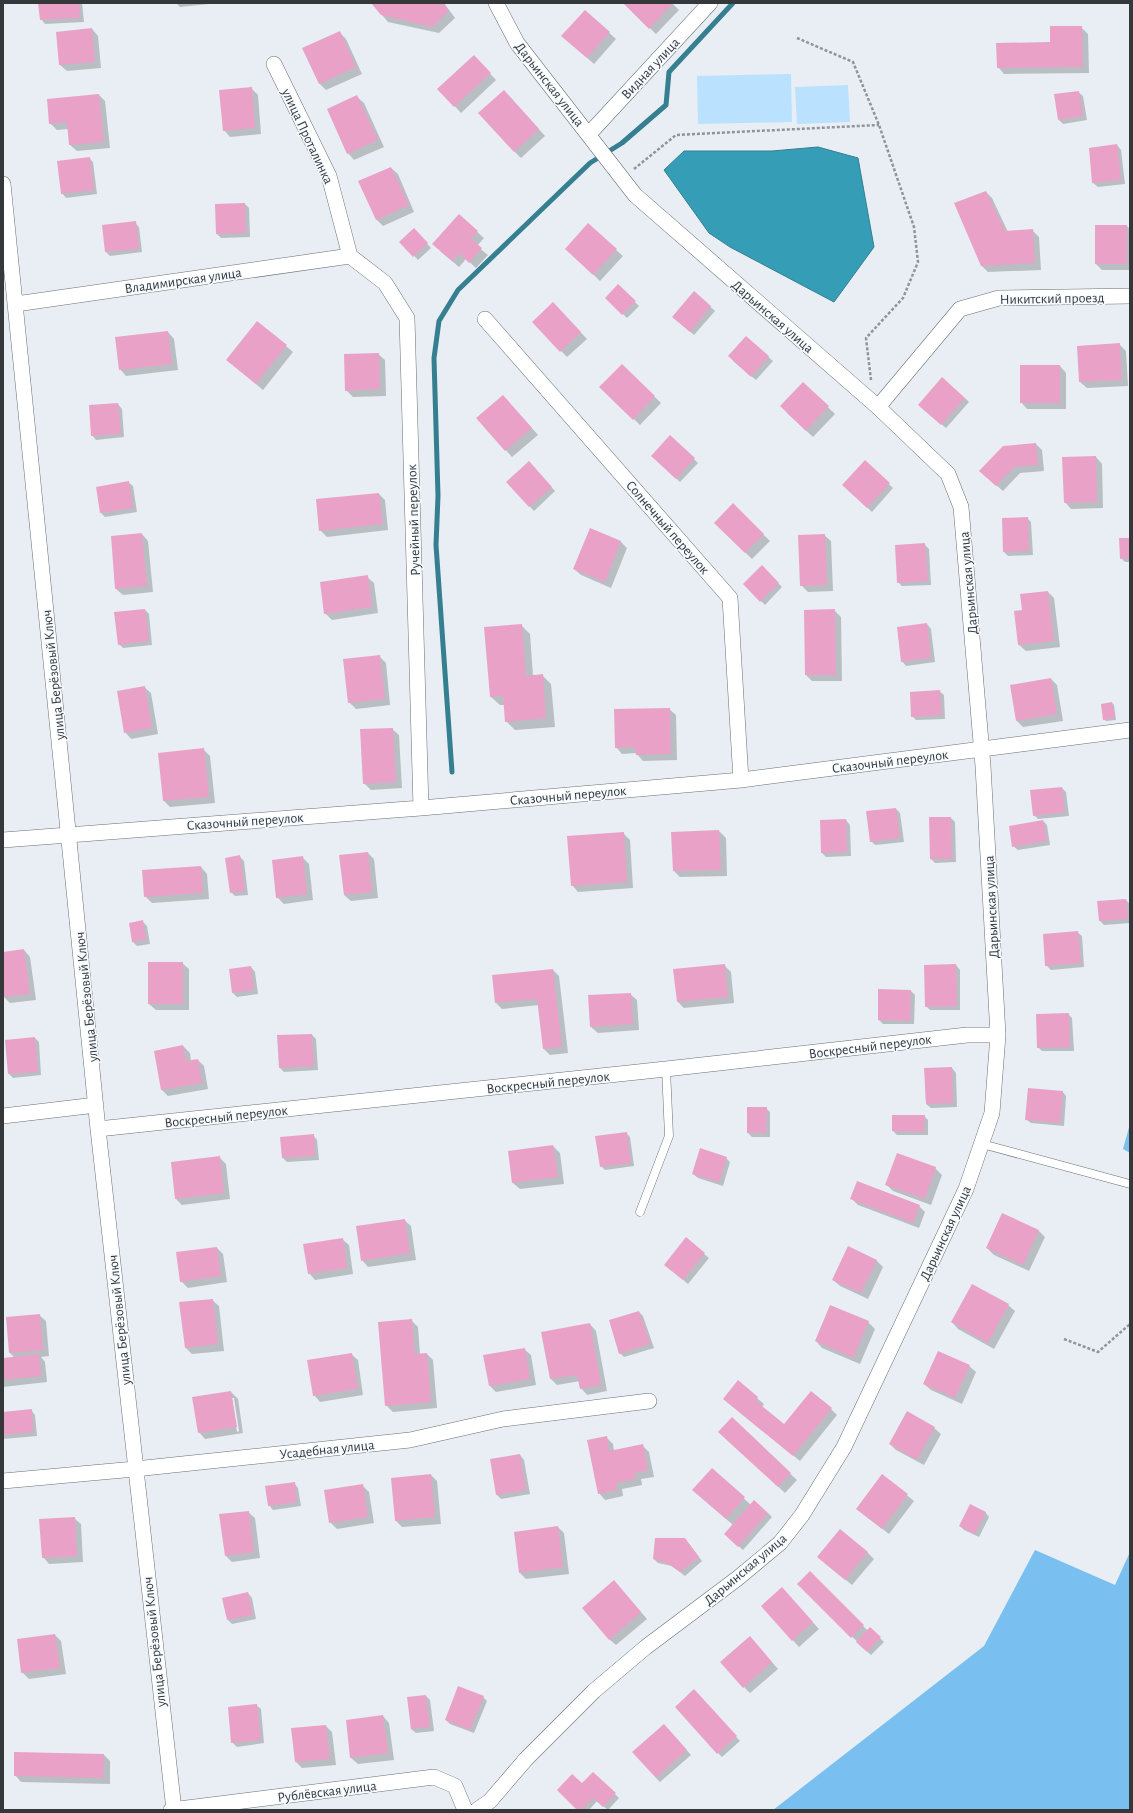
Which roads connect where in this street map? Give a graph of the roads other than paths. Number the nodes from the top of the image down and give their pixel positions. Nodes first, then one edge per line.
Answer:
1 (496, 3) edge
2 (710, 3) edge
3 (274, 64) dead end
4 (589, 134) junction
5 (3, 184) edge
6 (350, 256) junction
7 (1130, 296) edge
8 (16, 304) junction
9 (485, 319) dead end
10 (878, 407) junction
11 (1130, 730) edge
12 (982, 750) junction
13 (741, 780) junction
14 (421, 808) junction
15 (70, 834) junction
16 (3, 840) edge
17 (998, 1035) junction
18 (666, 1069) junction
19 (96, 1105) junction
20 (3, 1116) edge
21 (98, 1129) junction
22 (982, 1144) junction
23 (1130, 1184) edge
24 (640, 1212) dead end
25 (648, 1401) dead end
26 (135, 1469) junction
27 (3, 1481) edge
28 (172, 1810) edge
29 (465, 1810) edge
30 (477, 1810) edge

1 - 4 street, Дарьинская улица
2 - 4 street, Видная улица
3 - 6 street, улица Проталинка
4 - 10 street, Дарьинская улица
5 - 8 street, улица Берёзовый Ключ
6 - 8 street, Владимирская улица
6 - 14 street, Ручейный переулок
7 - 10 street, Никитский проезд
8 - 15 street, улица Берёзовый Ключ
9 - 13 street, Солнечный переулок
10 - 12 street, Дарьинская улица
11 - 12 street, Сказочный переулок
12 - 13 street, Сказочный переулок
12 - 17 street, Дарьинская улица
13 - 14 street, Сказочный переулок
14 - 15 street, Сказочный переулок
15 - 16 street, Сказочный переулок
15 - 19 street, улица Берёзовый Ключ
17 - 18 street, Воскресный переулок
17 - 22 street, Дарьинская улица
18 - 21 street, Воскресный переулок
18 - 24 lane
19 - 20 street
19 - 21 street, улица Берёзовый Ключ
21 - 26 street, улица Берёзовый Ключ
22 - 23 lane
22 - 30 street, Дарьинская улица
25 - 26 street, Усадебная улица
26 - 27 street, Усадебная улица
26 - 28 street, улица Берёзовый Ключ
28 - 29 street, Рублёвская улица

